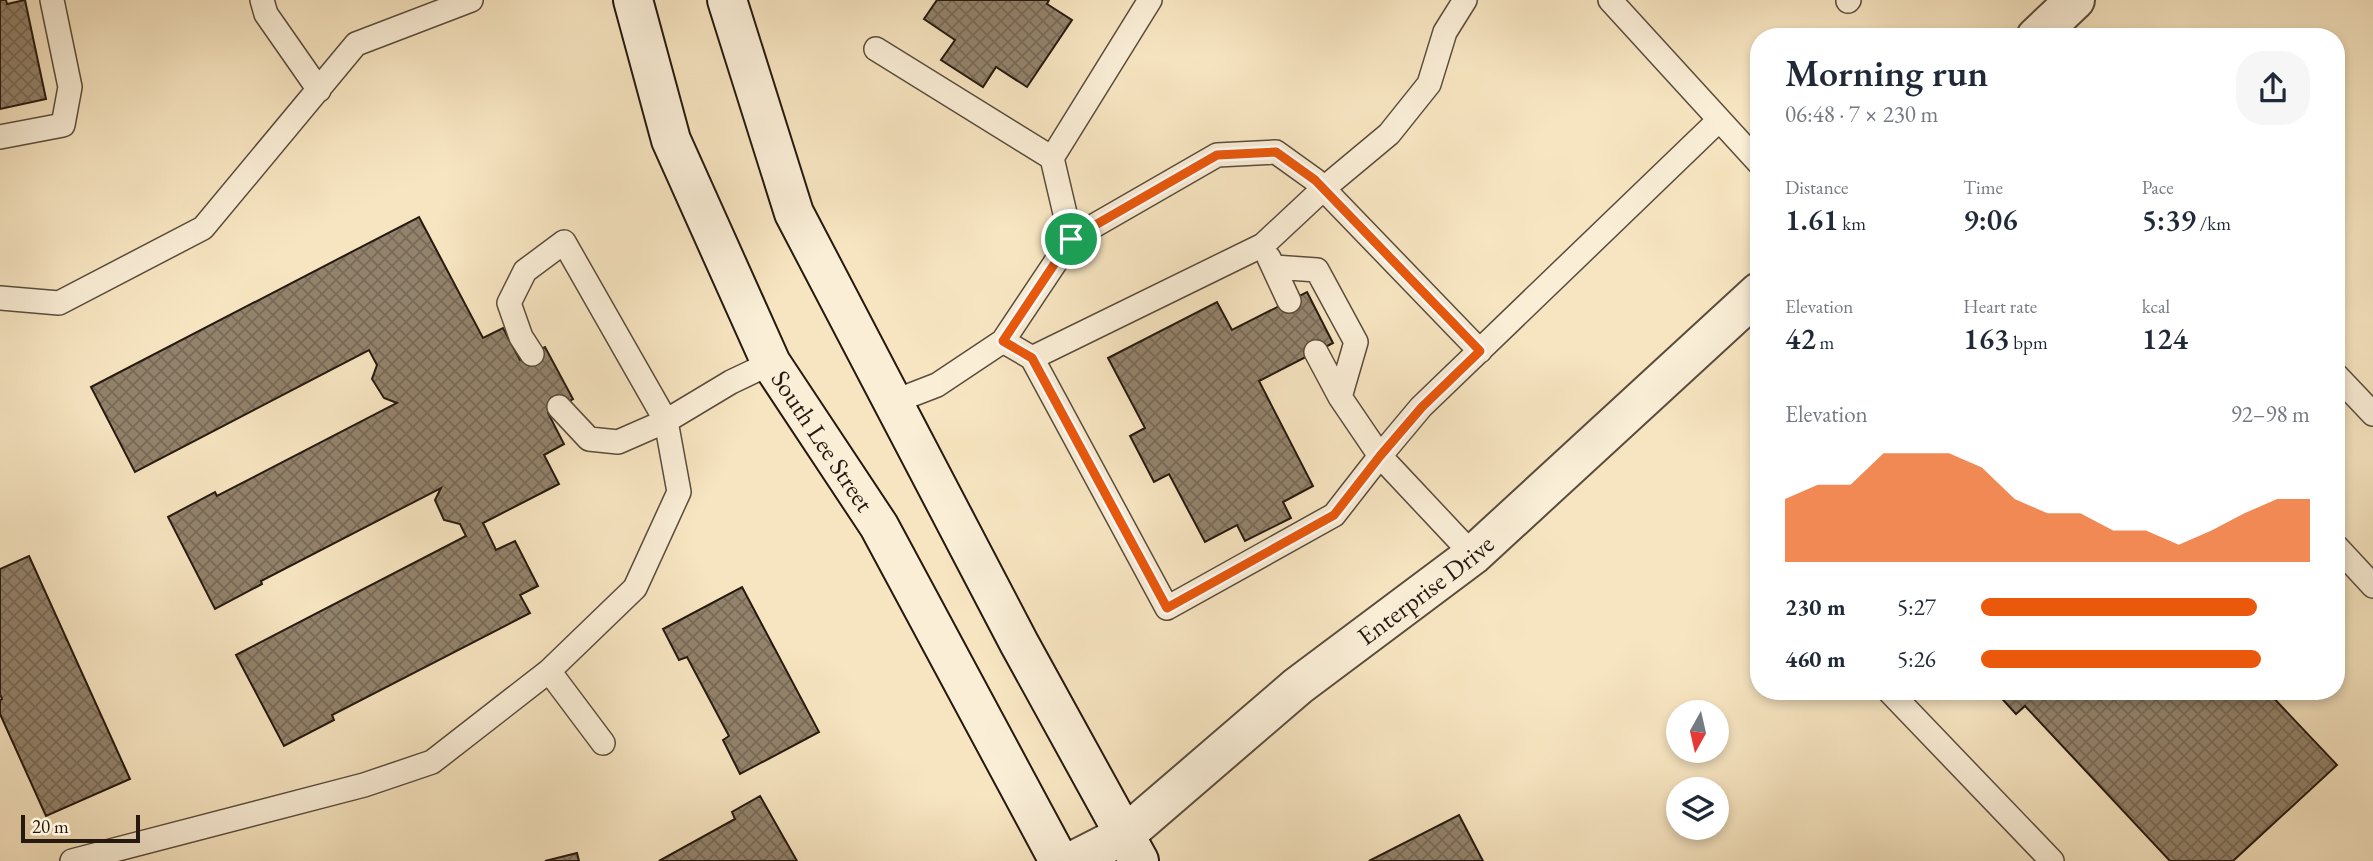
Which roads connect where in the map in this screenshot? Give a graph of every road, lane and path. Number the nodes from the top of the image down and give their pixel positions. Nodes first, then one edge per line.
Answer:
1 (52, 0) edge
2 (262, 0) edge
3 (471, 0) edge
4 (633, 0) edge
5 (727, 0) edge
6 (1150, 0) edge
7 (1465, 0) edge
8 (1610, 0) edge
9 (2076, 0) edge
10 (2046, 28) edge
11 (876, 49) dead end
12 (319, 90) junction
13 (1719, 120) junction
14 (0, 137) edge
15 (1750, 153) edge
16 (1052, 158) junction
17 (1323, 189) junction
18 (1071, 239) junction
19 (1264, 245) junction
20 (1274, 267) junction
21 (0, 298) edge
22 (1750, 300) edge
23 (1290, 301) dead end
24 (1003, 341) junction
25 (1480, 351) junction
26 (1316, 352) dead end
27 (532, 354) dead end
28 (1032, 358) junction
29 (771, 363) junction
30 (2345, 384) edge
31 (1340, 397) junction
32 (893, 402) junction
33 (559, 407) dead end
34 (2373, 414) edge
35 (666, 421) junction
36 (1380, 456) junction
37 (1473, 555) junction
38 (2345, 556) edge
39 (2373, 586) edge
40 (549, 671) junction
41 (1898, 700) edge
42 (603, 743) dead end
43 (1133, 847) edge
44 (72, 861) edge
45 (1059, 861) edge
46 (1073, 861) edge
47 (2052, 861) edge

1 - 14 lane
2 - 12 lane
3 - 12 lane
4 - 29 main road, South Lee Street
5 - 32 main road
6 - 16 lane
7 - 17 lane
8 - 13 lane
9 - 10 main road
11 - 16 lane
12 - 21 lane
13 - 15 lane
13 - 25 lane
16 - 18 lane
17 - 18 lane
17 - 19 lane
17 - 25 lane
18 - 24 lane
19 - 20 lane
19 - 28 lane
20 - 23 lane
20 - 31 lane
22 - 37 main road, Enterprise Drive
24 - 28 lane
24 - 32 lane
25 - 36 lane
26 - 31 lane
27 - 35 lane
28 - 36 lane
29 - 35 lane
29 - 45 main road, South Lee Street
30 - 34 lane
31 - 36 lane
32 - 43 main road
33 - 35 lane
35 - 40 lane
36 - 37 lane
37 - 43 main road, Enterprise Drive
38 - 39 lane
40 - 42 lane
40 - 44 lane
41 - 47 lane
43 - 46 main road, Enterprise Drive

